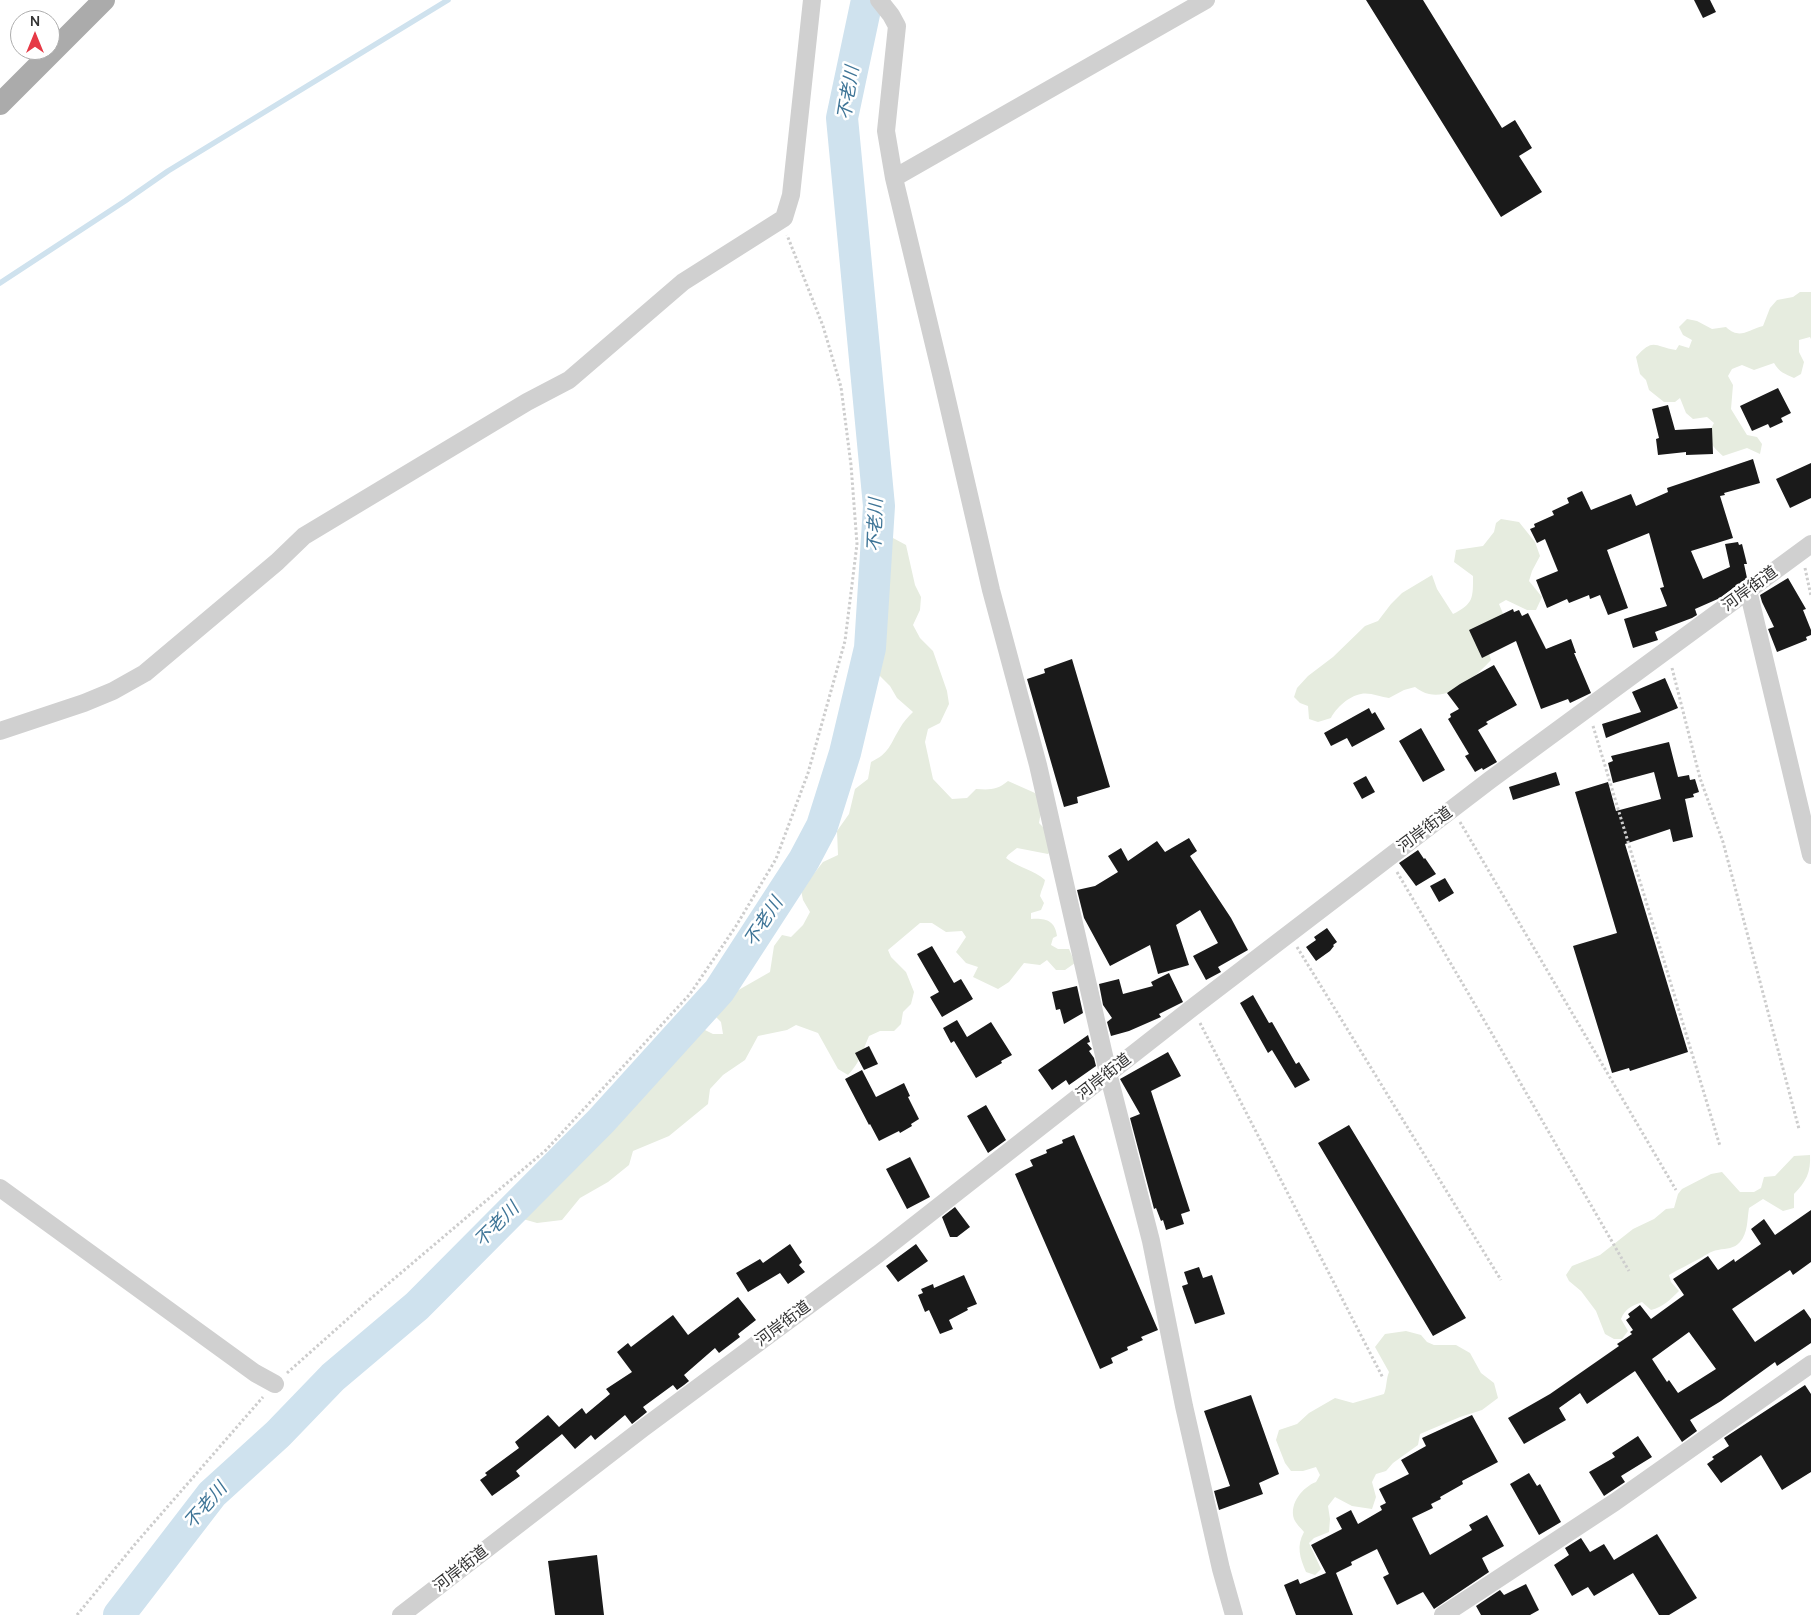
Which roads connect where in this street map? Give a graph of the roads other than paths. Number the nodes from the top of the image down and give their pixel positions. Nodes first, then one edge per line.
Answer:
1 (104, 0) edge
2 (812, 0) edge
3 (879, 0) edge
4 (1206, 0) edge
5 (0, 104) edge
6 (894, 178) junction
7 (1806, 547) edge
8 (1748, 590) junction
9 (0, 731) edge
10 (1811, 855) edge
11 (1108, 1073) junction
12 (0, 1188) edge
13 (1811, 1364) edge
14 (275, 1384) road end
15 (401, 1615) edge
16 (1234, 1615) edge
17 (1443, 1615) edge

1 - 5 main road
2 - 9 street
3 - 6 street
4 - 6 street
6 - 11 street
7 - 8 street, 河岸街道
8 - 10 street
8 - 11 street, 河岸街道
11 - 15 street, 河岸街道
11 - 16 street
12 - 14 street
13 - 17 street

